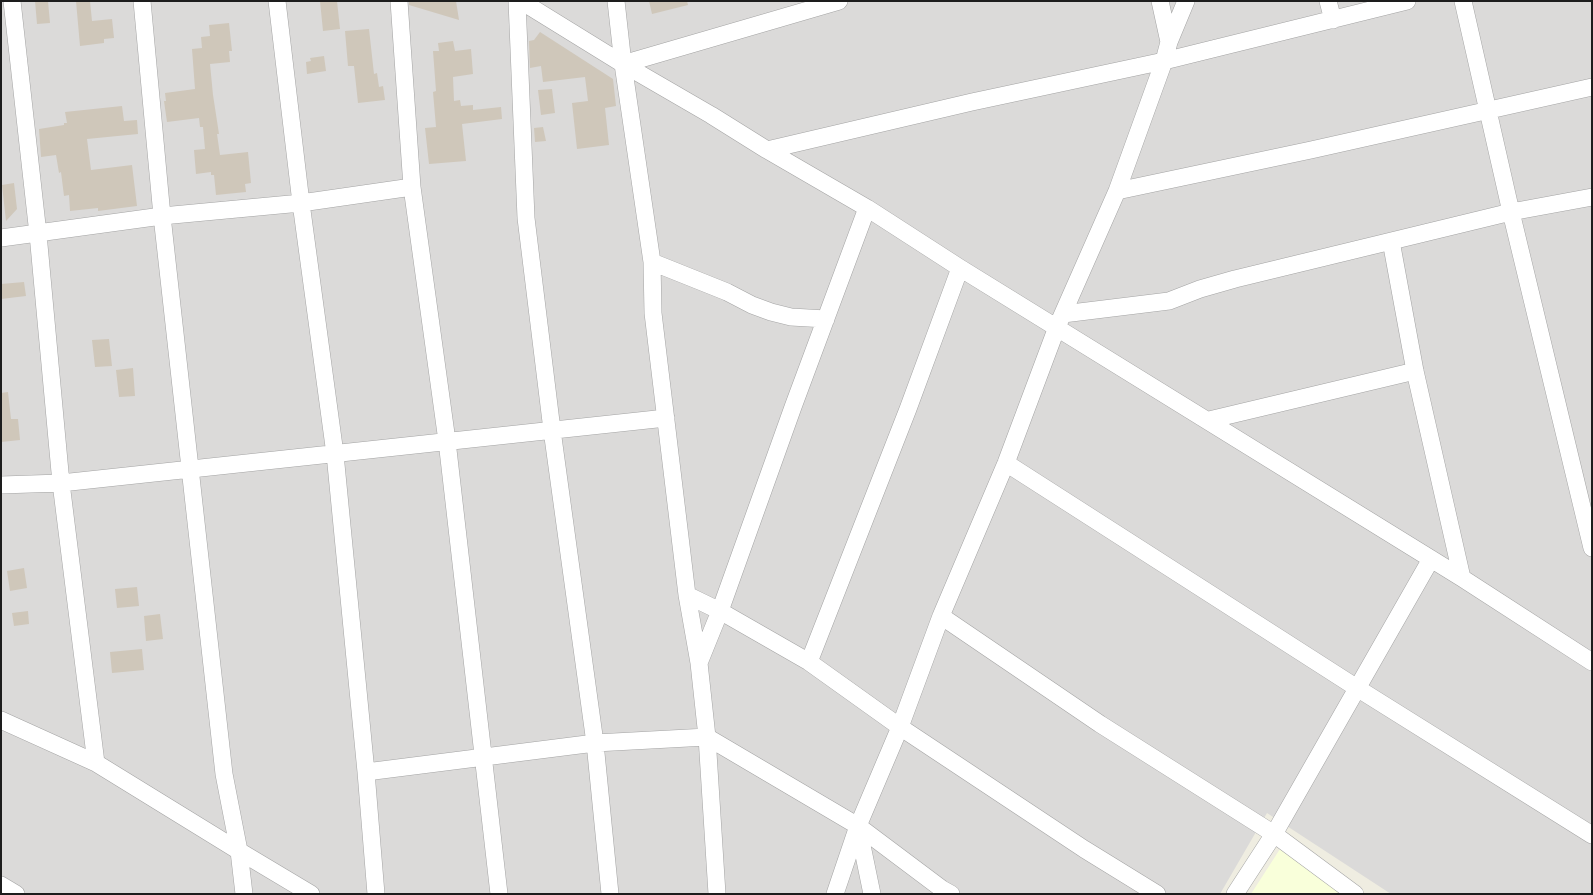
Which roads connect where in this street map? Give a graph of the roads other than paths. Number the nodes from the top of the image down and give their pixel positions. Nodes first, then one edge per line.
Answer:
1 (12, 1) edge
2 (142, 1) edge
3 (277, 1) edge
4 (399, 1) edge
5 (517, 1) edge
6 (521, 1) edge
7 (616, 1) edge
8 (839, 1) edge
9 (1160, 1) edge
10 (1186, 1) edge
11 (1328, 1) edge
12 (1407, 1) edge
13 (1463, 1) edge
14 (1333, 20) junction
15 (1169, 42) junction
16 (1164, 61) junction
17 (623, 64) junction
18 (1592, 87) edge
19 (1489, 110) junction
20 (767, 150) junction
21 (412, 187) junction
22 (1117, 191) junction
23 (1592, 197) edge
24 (301, 203) junction
25 (867, 208) junction
26 (1511, 212) junction
27 (162, 216) junction
28 (38, 234) junction
29 (1, 238) edge
30 (1391, 241) junction
31 (652, 262) junction
32 (960, 268) junction
33 (826, 319) junction
34 (1060, 320) junction
35 (1415, 371) junction
36 (666, 418) junction
37 (1209, 420) junction
38 (552, 430) junction
39 (447, 441) junction
40 (335, 454) junction
41 (1006, 463) junction
42 (190, 468) junction
43 (61, 483) junction
44 (1, 484) edge
45 (1586, 499) edge
46 (1592, 548) edge
47 (1431, 559) junction
48 (1462, 578) junction
49 (687, 595) junction
50 (720, 611) junction
51 (940, 616) junction
52 (809, 662) junction
53 (1592, 662) edge
54 (699, 664) junction
55 (1357, 688) junction
56 (1, 720) edge
57 (900, 727) junction
58 (707, 737) junction
59 (595, 743) junction
60 (483, 758) junction
61 (96, 764) junction
62 (366, 772) junction
63 (858, 826) junction
64 (1274, 834) junction
65 (1592, 835) edge
66 (239, 851) junction
67 (1, 885) edge
68 (16, 894) edge
69 (244, 894) edge
70 (311, 894) edge
71 (376, 894) edge
72 (498, 894) edge
73 (610, 894) edge
74 (717, 894) edge
75 (835, 894) edge
76 (872, 894) edge
77 (951, 894) edge
78 (1157, 894) edge
79 (1235, 894) edge
80 (1355, 894) edge

1 - 28 street
2 - 27 street
3 - 24 street
4 - 21 street
5 - 38 street
6 - 17 street
7 - 17 street
8 - 17 street
9 - 15 street
10 - 15 street
11 - 14 street
12 - 14 street
13 - 19 street
14 - 16 street
15 - 16 street
16 - 20 street
16 - 22 street
17 - 20 street
17 - 31 street
18 - 19 street
19 - 22 street
19 - 26 street
20 - 25 street
21 - 24 street
21 - 39 street
22 - 34 street
23 - 26 street
24 - 27 street
24 - 40 street
25 - 32 street
25 - 33 street
26 - 30 street
26 - 45 street
27 - 28 street
27 - 42 street
28 - 29 street
28 - 43 street
30 - 34 street
30 - 35 street
31 - 33 street
31 - 36 street
32 - 34 street
32 - 52 street
33 - 50 street
34 - 37 street
34 - 41 street
35 - 37 street
35 - 48 street
36 - 38 street
36 - 49 street
37 - 47 street
38 - 39 street
38 - 59 street
39 - 40 street
39 - 60 street
40 - 42 street
40 - 62 street
41 - 51 street
41 - 55 street
42 - 43 street
42 - 66 street
43 - 44 street
43 - 61 street
45 - 46 street
47 - 48 street
47 - 55 street
48 - 53 street
49 - 50 street
49 - 54 street
50 - 52 street
50 - 54 street
51 - 57 street
51 - 64 street
52 - 57 street
54 - 58 street
55 - 64 street
55 - 65 street
56 - 61 street
57 - 63 street
57 - 78 street
58 - 59 street
58 - 63 street
58 - 74 street
59 - 60 street
59 - 73 street
60 - 62 street
60 - 72 street
61 - 66 street
62 - 71 street
63 - 75 street
63 - 76 street
63 - 77 street
64 - 79 street
64 - 80 street
66 - 69 street
66 - 70 street
67 - 68 street

